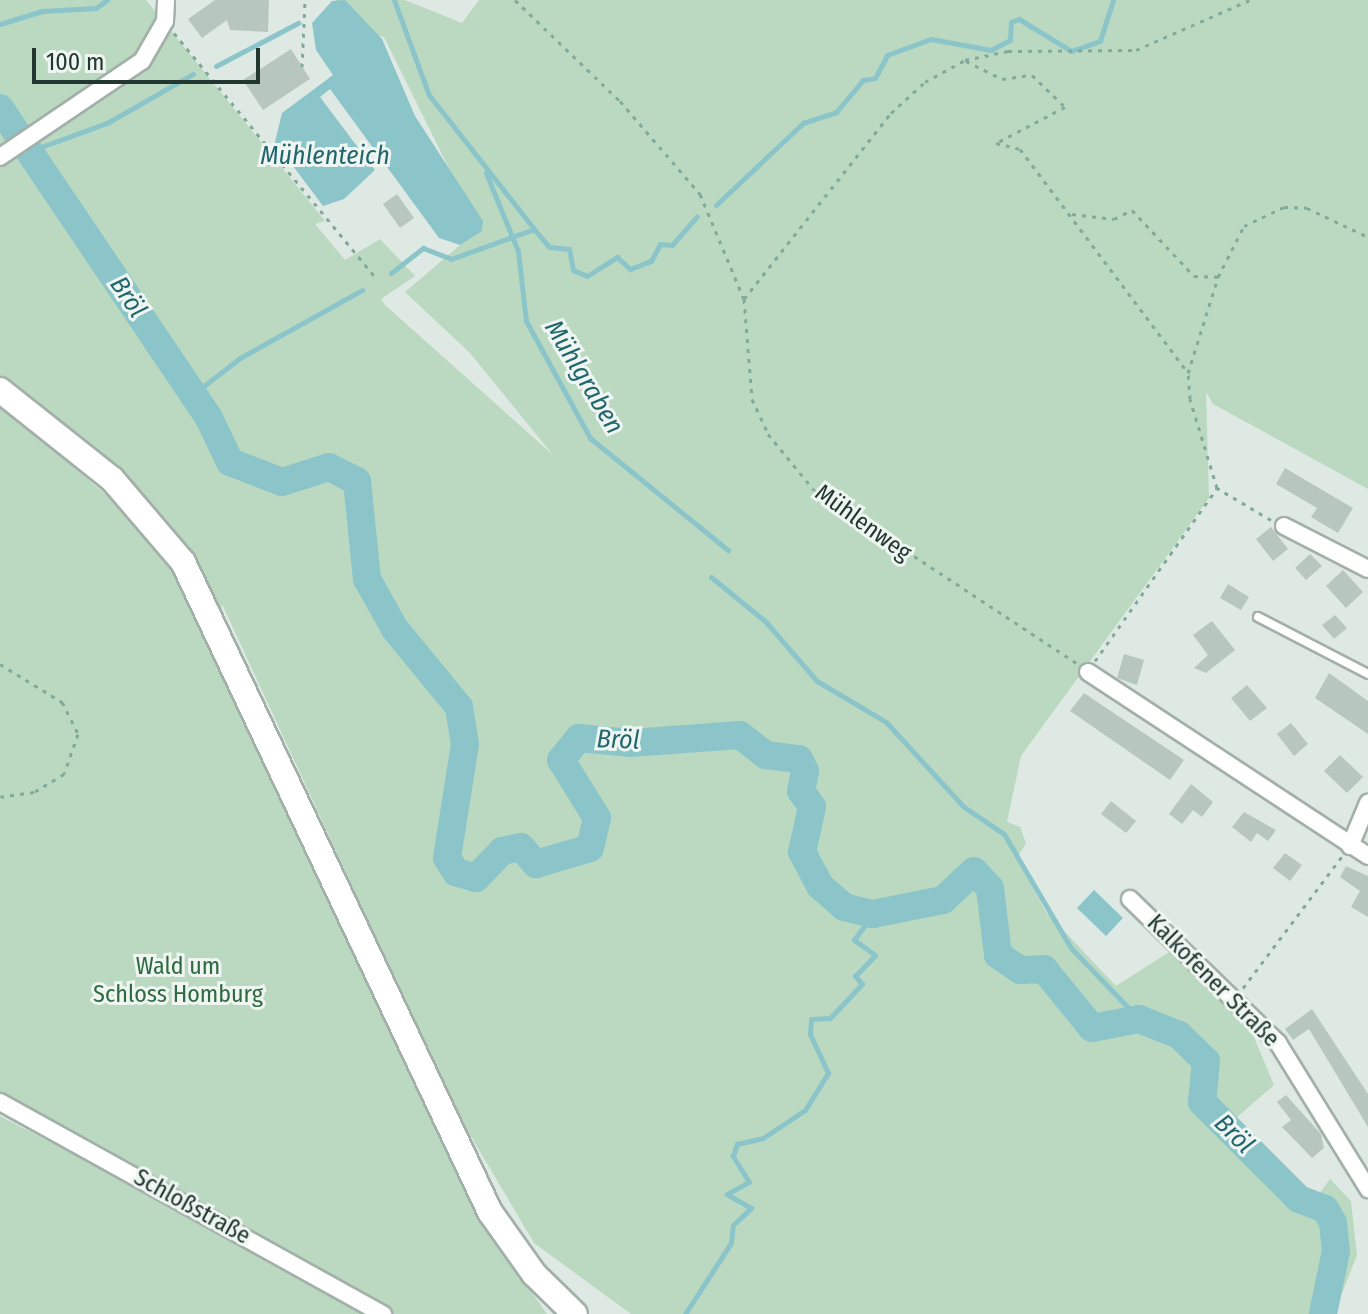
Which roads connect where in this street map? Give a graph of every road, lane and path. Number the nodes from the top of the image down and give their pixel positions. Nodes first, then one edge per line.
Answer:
1 (166, 0) edge
2 (305, 0) edge
3 (515, 0) edge
4 (1250, 0) edge
5 (165, 21) junction
6 (965, 60) junction
7 (302, 67) dead end
8 (5, 155) edge
9 (1072, 214) junction
10 (1368, 237) edge
11 (375, 277) dead end
12 (1218, 277) junction
13 (744, 299) junction
14 (1188, 373) junction
15 (0, 390) edge
16 (1217, 488) junction
17 (1284, 526) joint
18 (1368, 569) edge
19 (1258, 617) dead end
20 (0, 664) edge
21 (1088, 672) junction
22 (1368, 674) edge
23 (0, 797) edge
24 (1368, 803) edge
25 (1350, 846) junction
26 (1368, 856) edge
27 (1130, 899) dead end
28 (1236, 997) junction
29 (0, 1102) edge
30 (1368, 1189) edge
31 (383, 1314) edge
32 (575, 1314) edge

1 - 5 street
2 - 7 path
3 - 13 path, Mühlenweg
4 - 6 path
5 - 8 street
5 - 11 path
6 - 9 path
6 - 13 path
9 - 12 path
9 - 14 path
10 - 12 path
12 - 14 path
13 - 21 path, Mühlenweg
14 - 16 path
15 - 32 main road
16 - 17 path
16 - 21 path
17 - 18 street
19 - 22 lane
20 - 23 path
21 - 25 street
24 - 25 street
25 - 26 street
25 - 28 path
27 - 28 street, Kalkofener Straße
28 - 30 street, Kalkofener Straße
29 - 31 street, Schloßstraße

